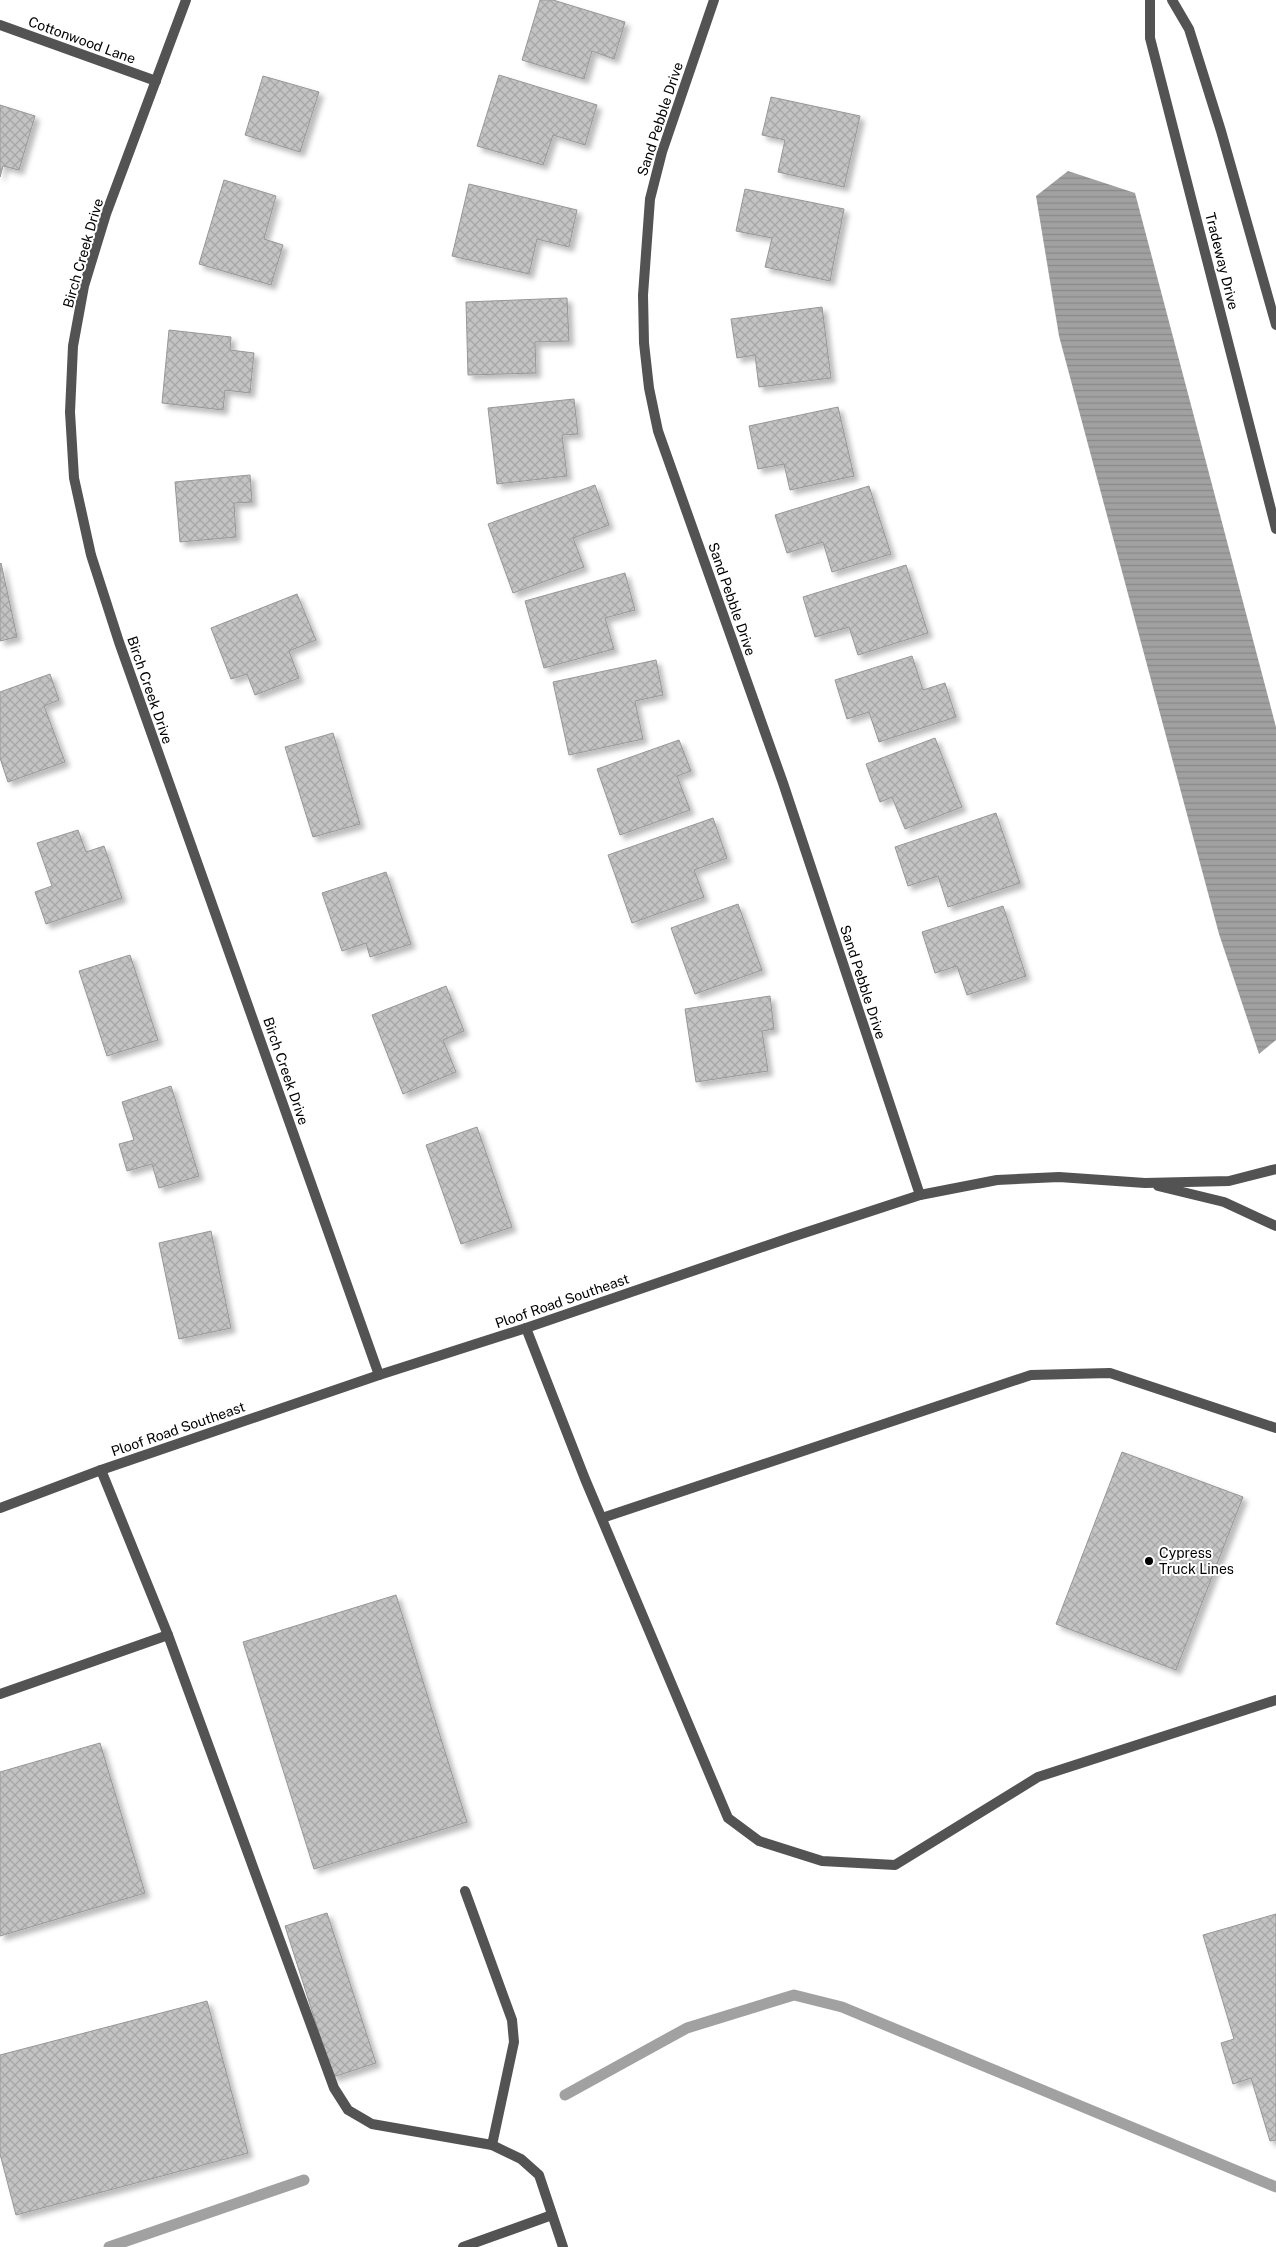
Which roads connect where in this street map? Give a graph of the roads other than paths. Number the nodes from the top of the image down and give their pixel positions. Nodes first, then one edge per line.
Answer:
1 (186, 0) edge
2 (714, 0) edge
3 (1150, 0) edge
4 (1172, 0) edge
5 (0, 25) edge
6 (156, 80) junction
7 (1276, 325) edge
8 (1276, 528) edge
9 (1276, 1168) edge
10 (1145, 1183) junction
11 (920, 1195) junction
12 (1276, 1226) edge
13 (526, 1328) junction
14 (379, 1375) junction
15 (1276, 1428) edge
16 (101, 1470) junction
17 (0, 1508) edge
18 (602, 1518) junction
19 (168, 1635) junction
20 (0, 1694) edge
21 (1276, 1700) edge
22 (466, 1891) dead end
23 (492, 2145) junction
24 (552, 2215) junction
25 (463, 2247) edge
26 (563, 2247) edge

1 - 6 street, Birch Creek Drive
2 - 11 street, Sand Pebble Drive
3 - 8 street, Tradeway Drive
4 - 7 street
5 - 6 street, Cottonwood Lane
6 - 14 street, Birch Creek Drive
9 - 10 street, Ploof Road Southeast
10 - 11 street, Ploof Road Southeast
10 - 12 street, Ploof Road Southeast
11 - 13 street, Ploof Road Southeast
13 - 14 street, Ploof Road Southeast
13 - 18 street
14 - 16 street, Ploof Road Southeast
15 - 18 street
16 - 17 street, Ploof Road Southeast
16 - 19 street
18 - 21 street
19 - 20 street
19 - 23 street
22 - 23 street
23 - 24 street
24 - 25 street
24 - 26 street

